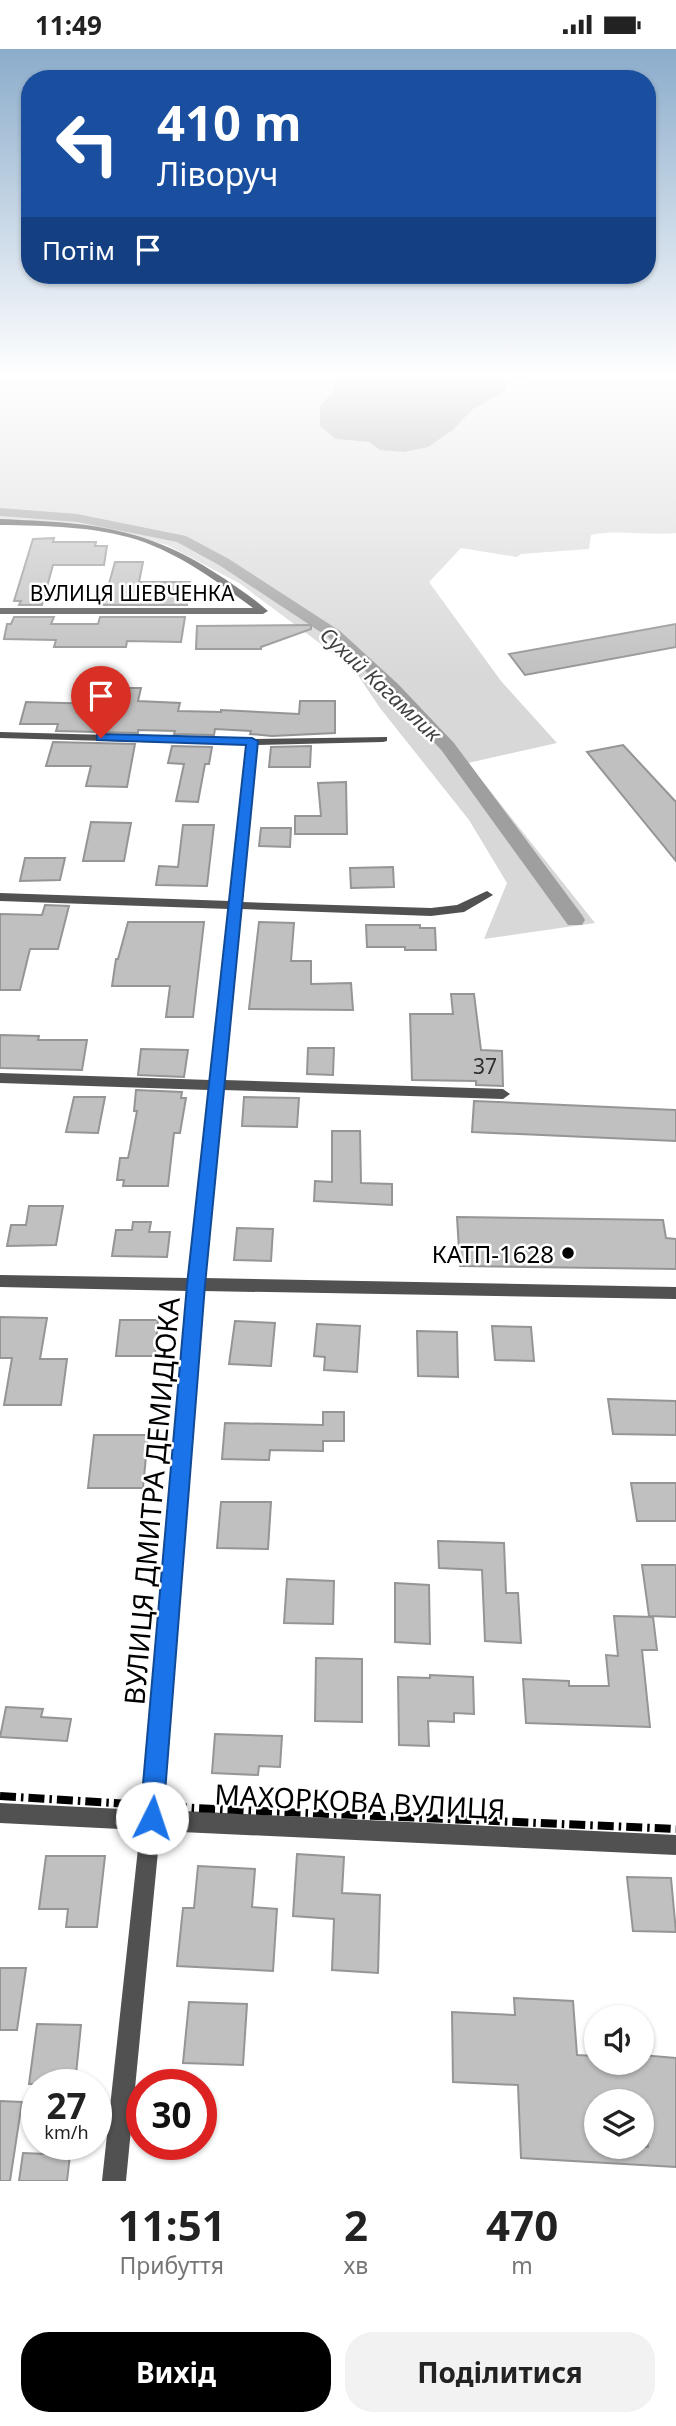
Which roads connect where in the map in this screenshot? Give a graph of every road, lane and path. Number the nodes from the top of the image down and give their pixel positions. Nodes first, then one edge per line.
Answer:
1 (0, 522) edge
2 (0, 611) edge
3 (0, 735) edge
4 (383, 739) dead end
5 (252, 741) junction
6 (487, 895) dead end
7 (0, 897) edge
8 (236, 904) junction
9 (0, 1078) edge
10 (217, 1084) junction
11 (503, 1094) dead end
12 (0, 1281) edge
13 (196, 1285) junction
14 (676, 1293) edge
15 (0, 1813) edge
16 (152, 1818) junction
17 (676, 1845) edge
18 (114, 2181) edge

1 - 2 street, ВУЛИЦЯ ШЕВЧЕНКА
3 - 5 street
4 - 5 street
5 - 8 street, ВУЛИЦЯ ДМИТРА ДЕМИДЮКА
6 - 8 street
7 - 8 street
8 - 10 street, ВУЛИЦЯ ДМИТРА ДЕМИДЮКА
9 - 10 street
10 - 11 street
10 - 13 street, ВУЛИЦЯ ДМИТРА ДЕМИДЮКА
12 - 13 street
13 - 14 street
13 - 16 street, ВУЛИЦЯ ДМИТРА ДЕМИДЮКА
15 - 16 street, МАХОРКОВА ВУЛИЦЯ
16 - 17 street, МАХОРКОВА ВУЛИЦЯ
16 - 18 street, ВУЛИЦЯ ДМИТРА ДЕМИДЮКА

